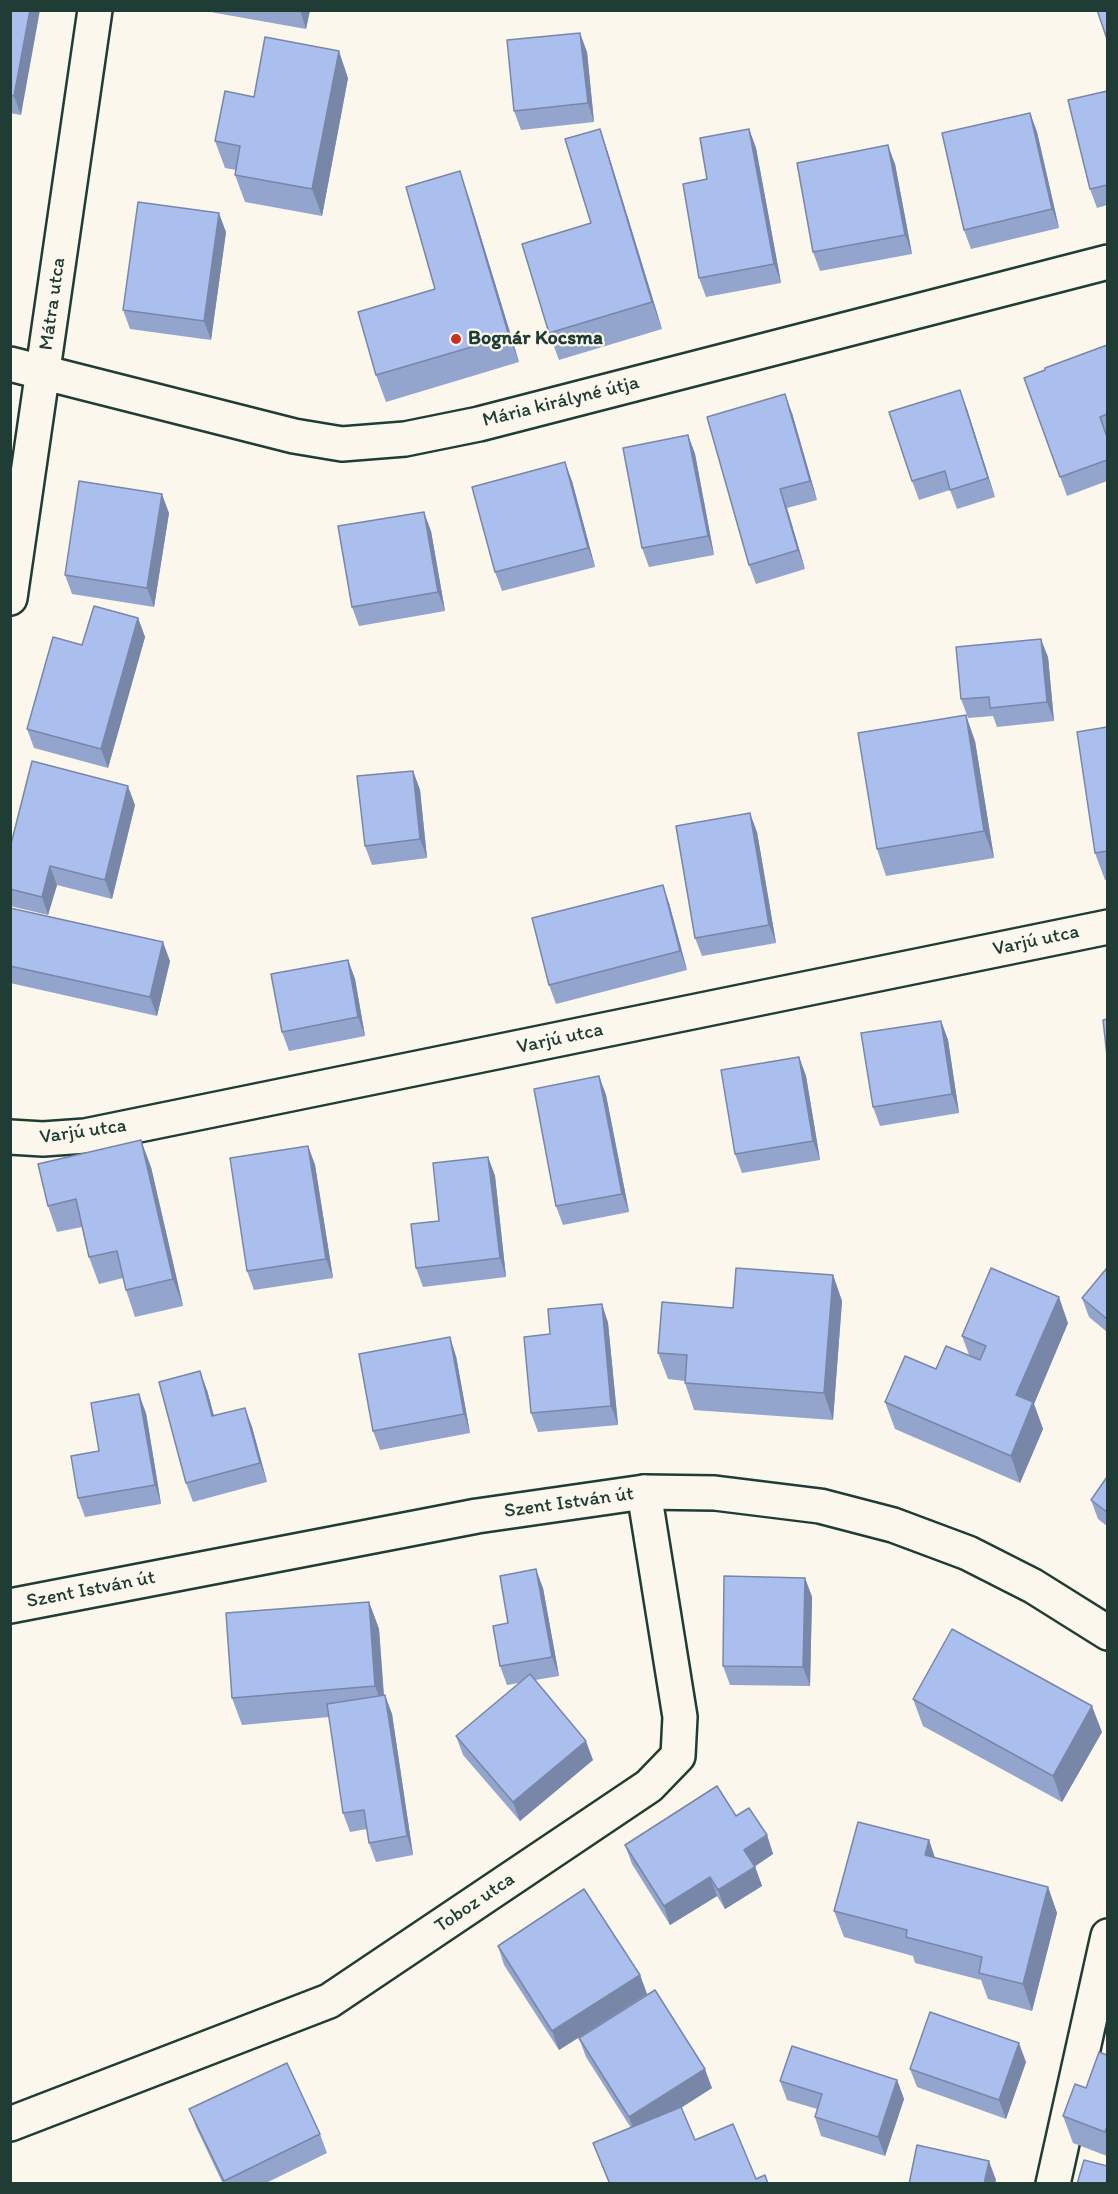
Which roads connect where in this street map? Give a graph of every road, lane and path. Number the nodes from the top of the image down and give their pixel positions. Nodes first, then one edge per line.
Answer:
1 (95, 10) edge
2 (1107, 262) edge
3 (10, 364) edge
4 (43, 372) junction
5 (10, 598) edge
6 (1107, 927) edge
7 (10, 1137) edge
8 (644, 1492) junction
9 (10, 1606) edge
10 (1107, 1633) edge
11 (1107, 1936) edge
12 (10, 2124) edge
13 (1053, 2184) edge

1 - 4 street, Mátra utca
2 - 4 street, Mária királyné útja
3 - 4 street, Mária királyné útja
4 - 5 street, Mátra utca
6 - 7 street, Varjú utca
8 - 9 street, Szent István út
8 - 10 street, Szent István út
8 - 12 street, Toboz utca
11 - 13 street

